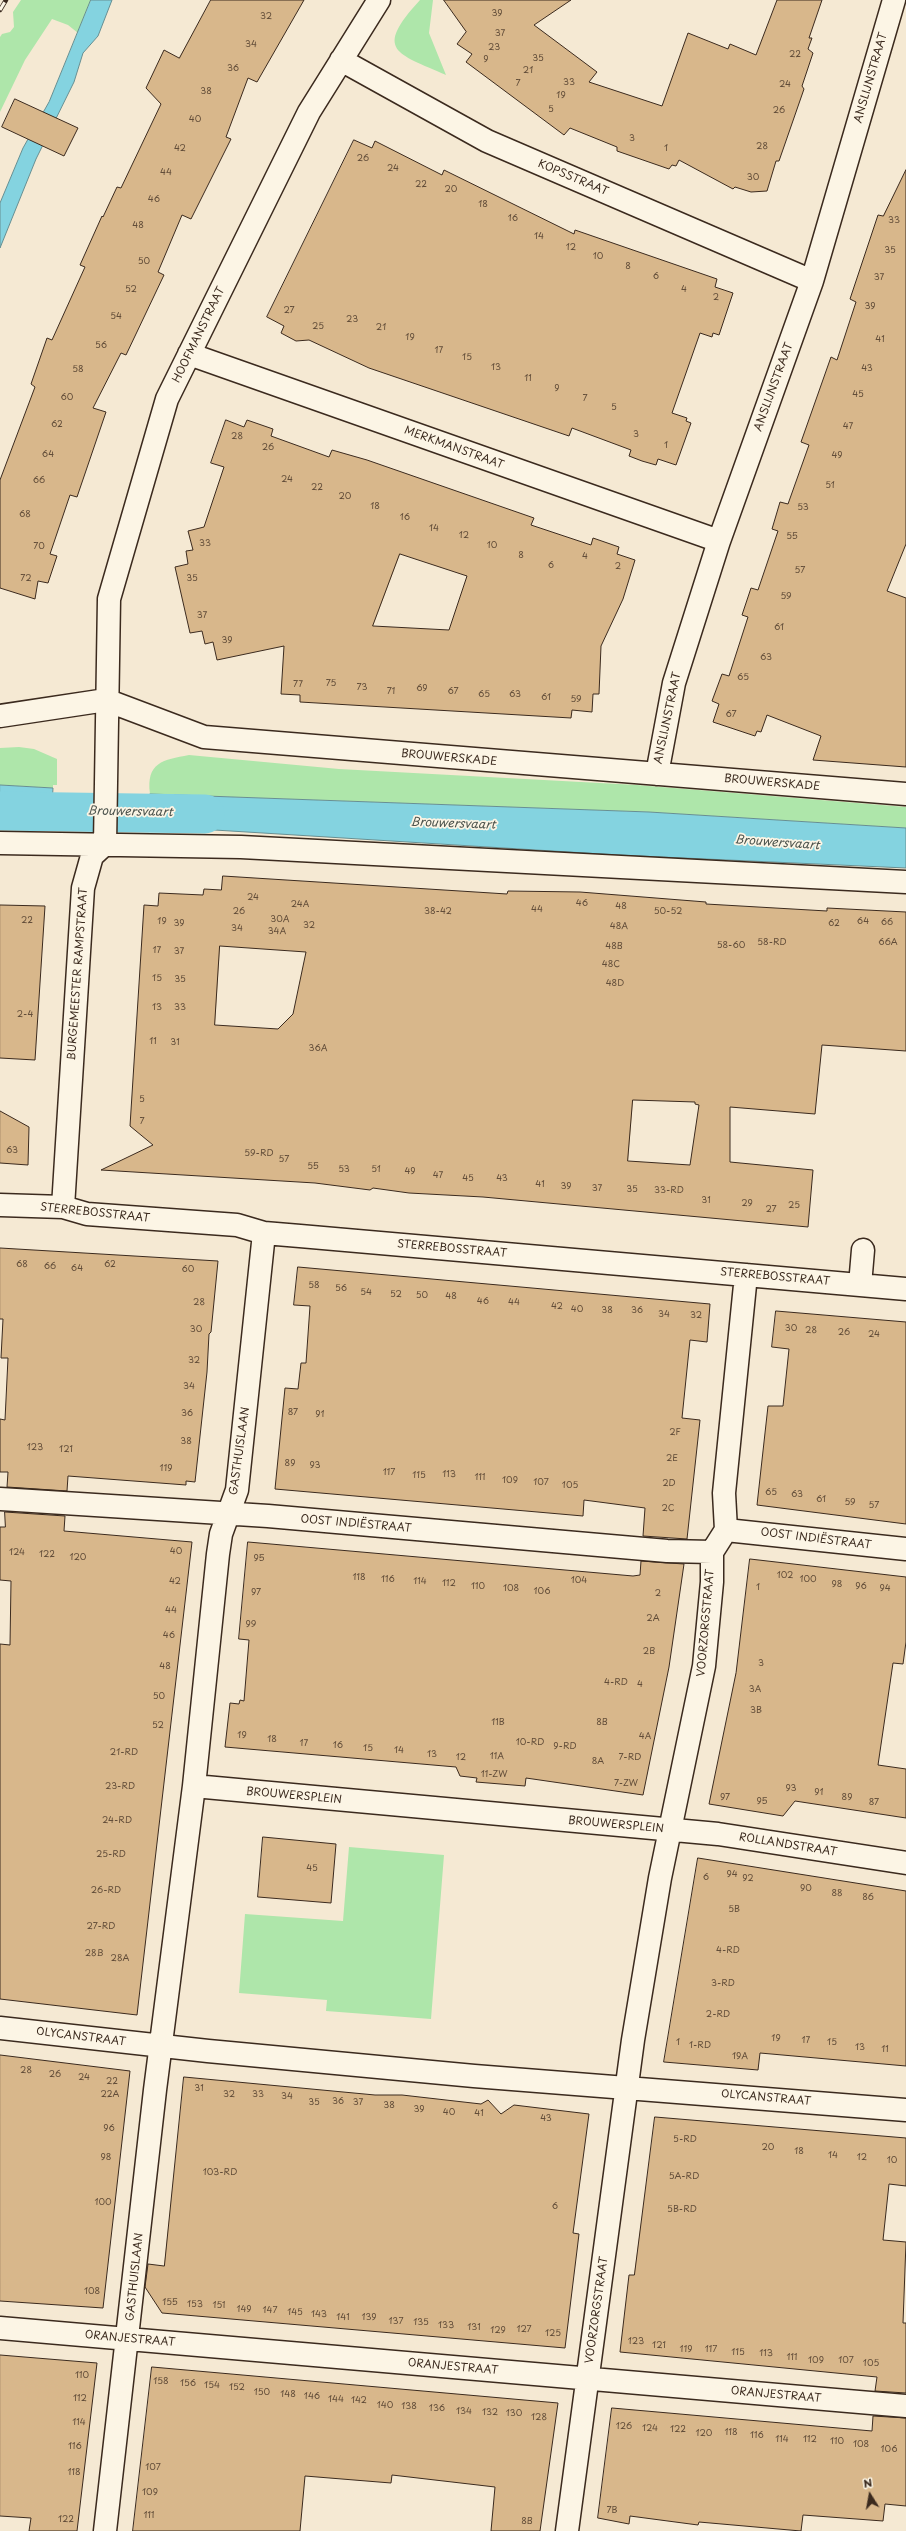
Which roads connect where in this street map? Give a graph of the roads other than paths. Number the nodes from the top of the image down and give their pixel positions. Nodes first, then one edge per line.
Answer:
1 (379, 0) edge
2 (894, 0) edge
3 (341, 60) junction
4 (812, 281) junction
5 (189, 354) junction
6 (719, 541) junction
7 (106, 700) junction
8 (0, 716) edge
9 (657, 774) junction
10 (906, 794) edge
11 (105, 836) junction
12 (0, 843) edge
13 (906, 882) edge
14 (0, 1205) edge
15 (63, 1207) junction
16 (264, 1233) junction
17 (863, 1250) dead end
18 (746, 1275) junction
19 (860, 1285) junction
20 (906, 1289) edge
21 (0, 1499) edge
22 (228, 1513) junction
23 (726, 1530) junction
24 (906, 1550) edge
25 (712, 1552) junction
26 (194, 1786) junction
27 (671, 1830) junction
28 (906, 1863) edge
29 (0, 2028) edge
30 (162, 2046) junction
31 (626, 2088) junction
32 (906, 2110) edge
33 (0, 2328) edge
34 (128, 2339) junction
35 (587, 2378) junction
36 (906, 2406) edge
37 (105, 2531) edge
38 (567, 2531) edge

1 - 3 street, HOOFMANSTRAAT
2 - 4 street, ANSLIJNSTRAAT
3 - 4 street, KOPSSTRAAT
3 - 5 street, HOOFMANSTRAAT
4 - 6 street, ANSLIJNSTRAAT
5 - 6 street, MERKMANSTRAAT
5 - 7 street, HOOFMANSTRAAT
6 - 9 street, ANSLIJNSTRAAT
7 - 8 street, BROUWERSKADE
7 - 9 street, BROUWERSKADE
7 - 11 street
9 - 10 street, BROUWERSKADE
11 - 12 street
11 - 13 street
11 - 15 street, BURGEMEESTER RAMPSTRAAT
14 - 15 street, STERREBOSSTRAAT
15 - 16 street, STERREBOSSTRAAT
16 - 18 street, STERREBOSSTRAAT
16 - 22 street, GASTHUISLAAN
17 - 19 street
18 - 19 street, STERREBOSSTRAAT
18 - 23 street
19 - 20 street, STERREBOSSTRAAT
21 - 22 street, OOST INDIËSTRAAT
22 - 25 street, OOST INDIËSTRAAT
22 - 26 street, GASTHUISLAAN
23 - 24 street, OOST INDIËSTRAAT
23 - 25 street
25 - 27 street, VOORZORGSTRAAT
26 - 27 street, BROUWERSPLEIN
26 - 30 street
27 - 28 street, ROLLANDSTRAAT
27 - 31 street, BROUWERSPLEIN
29 - 30 street, OLYCANSTRAAT
30 - 31 street
30 - 34 street, GASTHUISLAAN
31 - 32 street, OLYCANSTRAAT
31 - 35 street, VOORZORGSTRAAT
33 - 34 street, ORANJESTRAAT
34 - 35 street, ORANJESTRAAT
34 - 37 street, GASTHUISLAAN
35 - 36 street, ORANJESTRAAT
35 - 38 street, VOORZORGSTRAAT

